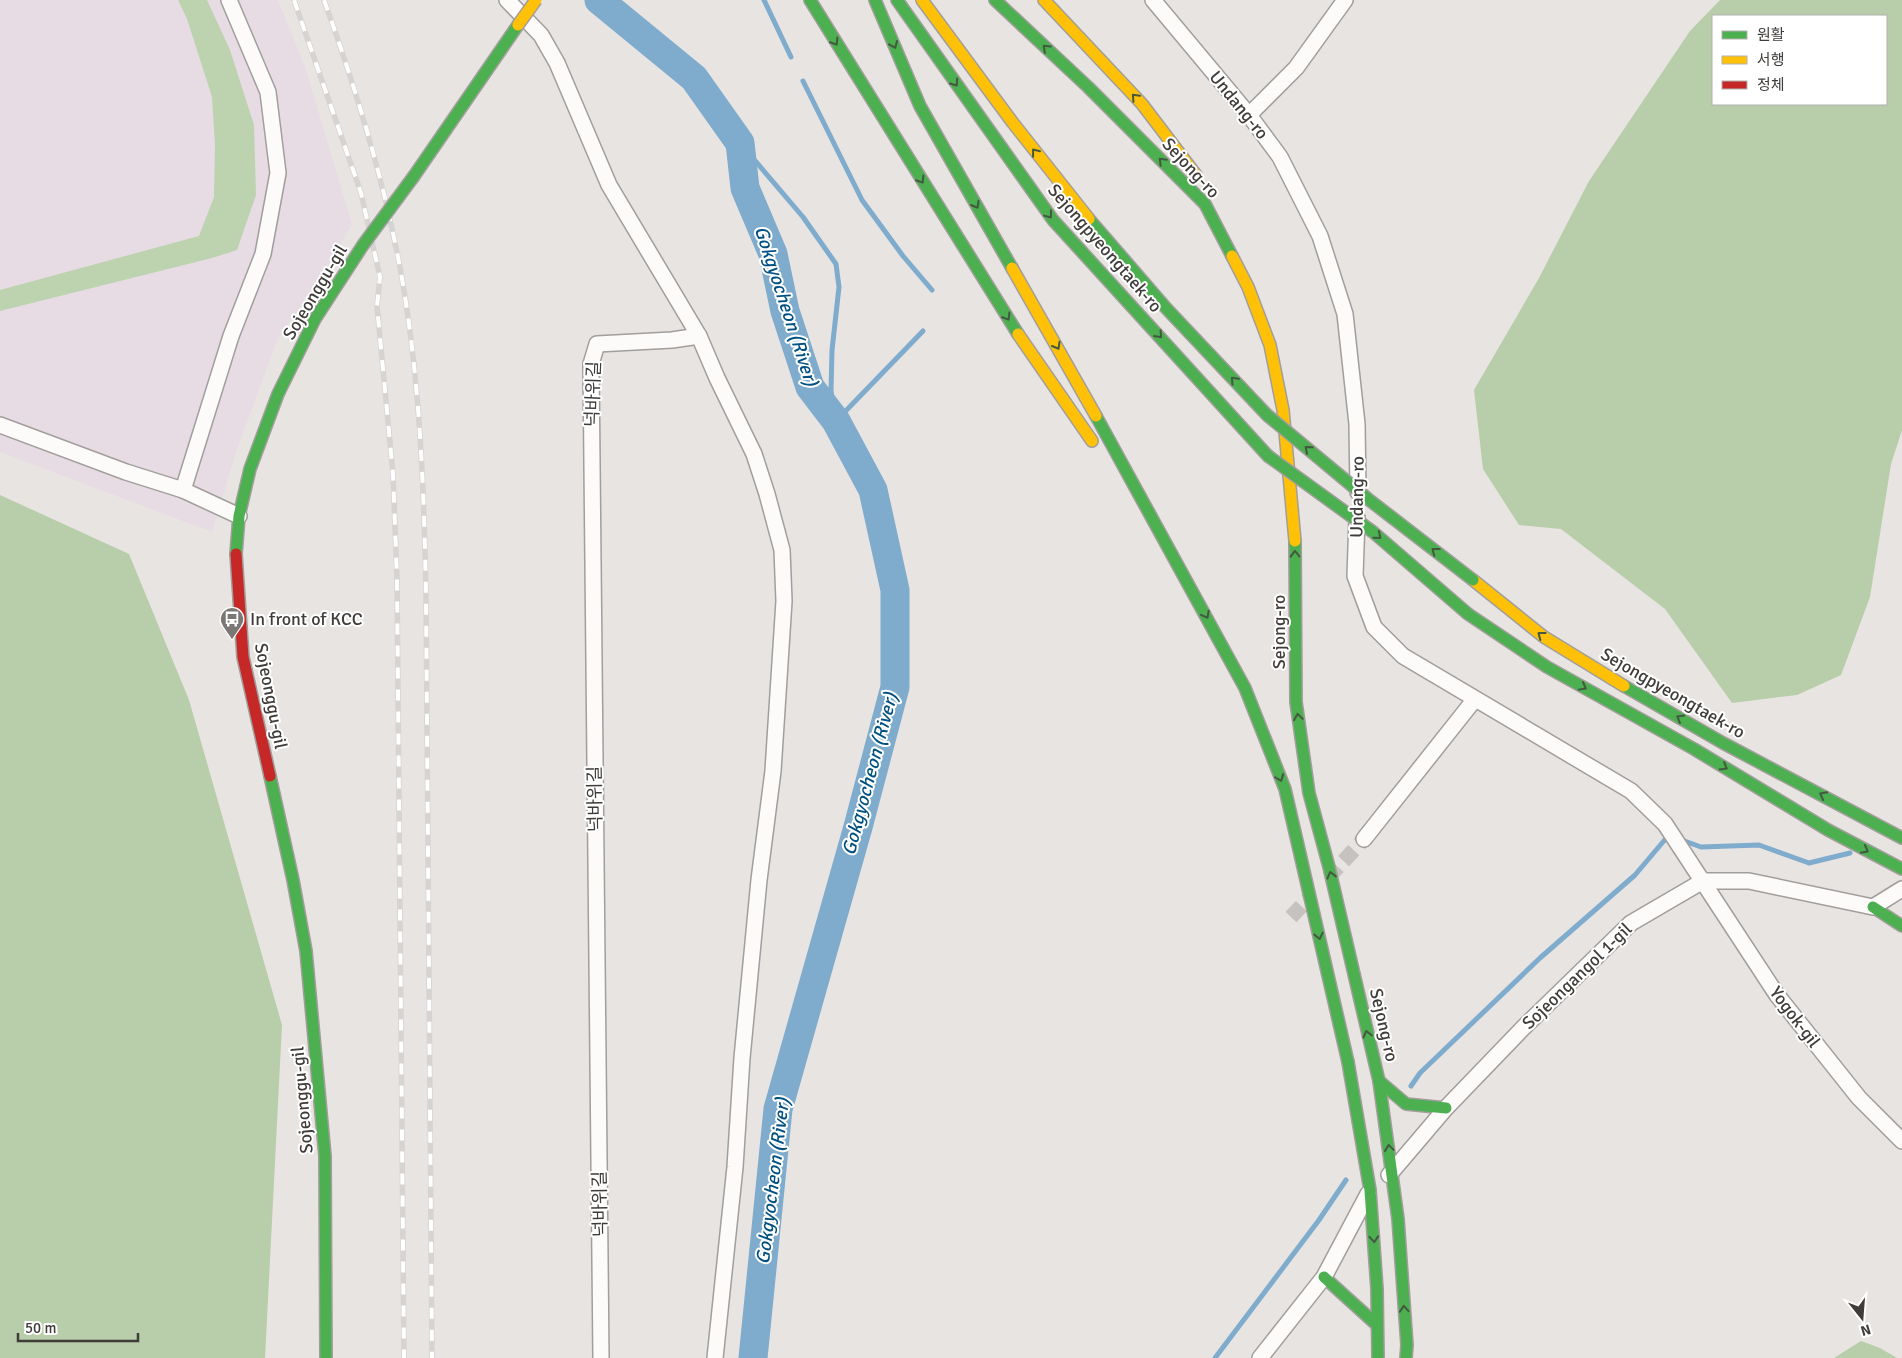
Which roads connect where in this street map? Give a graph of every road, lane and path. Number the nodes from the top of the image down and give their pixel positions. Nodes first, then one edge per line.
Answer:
1 (229, 0) edge
2 (507, 0) edge
3 (536, 0) edge
4 (810, 0) edge
5 (875, 0) edge
6 (897, 0) edge
7 (922, 0) edge
8 (995, 0) edge
9 (1044, 0) edge
10 (1153, 0) edge
11 (1345, 0) edge
12 (1249, 115) junction
13 (1248, 287) junction
14 (699, 336) junction
15 (0, 425) edge
16 (1098, 450) dead end
17 (1110, 466) dead end
18 (184, 490) junction
19 (239, 516) junction
20 (1183, 572) junction
21 (1475, 699) junction
22 (1902, 838) edge
23 (1364, 839) tunnel mouth
24 (1902, 869) edge
25 (1703, 881) junction
26 (1902, 888) edge
27 (1873, 907) junction
28 (1902, 926) edge
29 (1379, 1081) junction
30 (1446, 1108) junction
31 (1902, 1141) edge
32 (1392, 1172) junction
33 (1370, 1190) junction
34 (1324, 1278) junction
35 (1378, 1325) junction
36 (326, 1358) edge
37 (601, 1358) edge
38 (715, 1358) edge
39 (1260, 1358) edge
40 (1378, 1358) edge
41 (1406, 1358) edge

1 - 18 street
2 - 14 street
3 - 19 main road, Sojeonggu-gil, bridge
4 -> 16 main road
5 -> 20 main road
6 -> 24 main road, Sejongpyeongtaek-ro, bridge
22 -> 7 main road, Sejongpyeongtaek-ro, bridge
13 -> 8 main road, Sejong-ro
13 -> 9 main road
10 - 12 street, Undang-ro
11 - 12 street
12 - 21 street, Undang-ro
29 -> 13 main road, Sejong-ro
14 - 37 street, 넉바위길
14 - 38 street
15 - 18 street
17 - 20 main road
18 - 19 street
19 - 36 main road, Sojeonggu-gil
20 -> 33 main road
21 - 23 street
21 - 25 street, Undang-ro
25 - 27 street
25 - 30 street, Sojeongangol 1-gil
25 - 31 street, Yogok-gil
26 - 27 street
27 - 28 main road
29 - 30 main road
32 -> 29 main road, Sejong-ro
30 - 32 street, Sojeongangol 1-gil
32 - 33 street, Sojeongangol 1-gil
41 -> 32 main road, Sejong-ro
33 - 34 street
33 -> 35 main road
34 - 35 main road
34 - 39 street
35 - 40 main road

